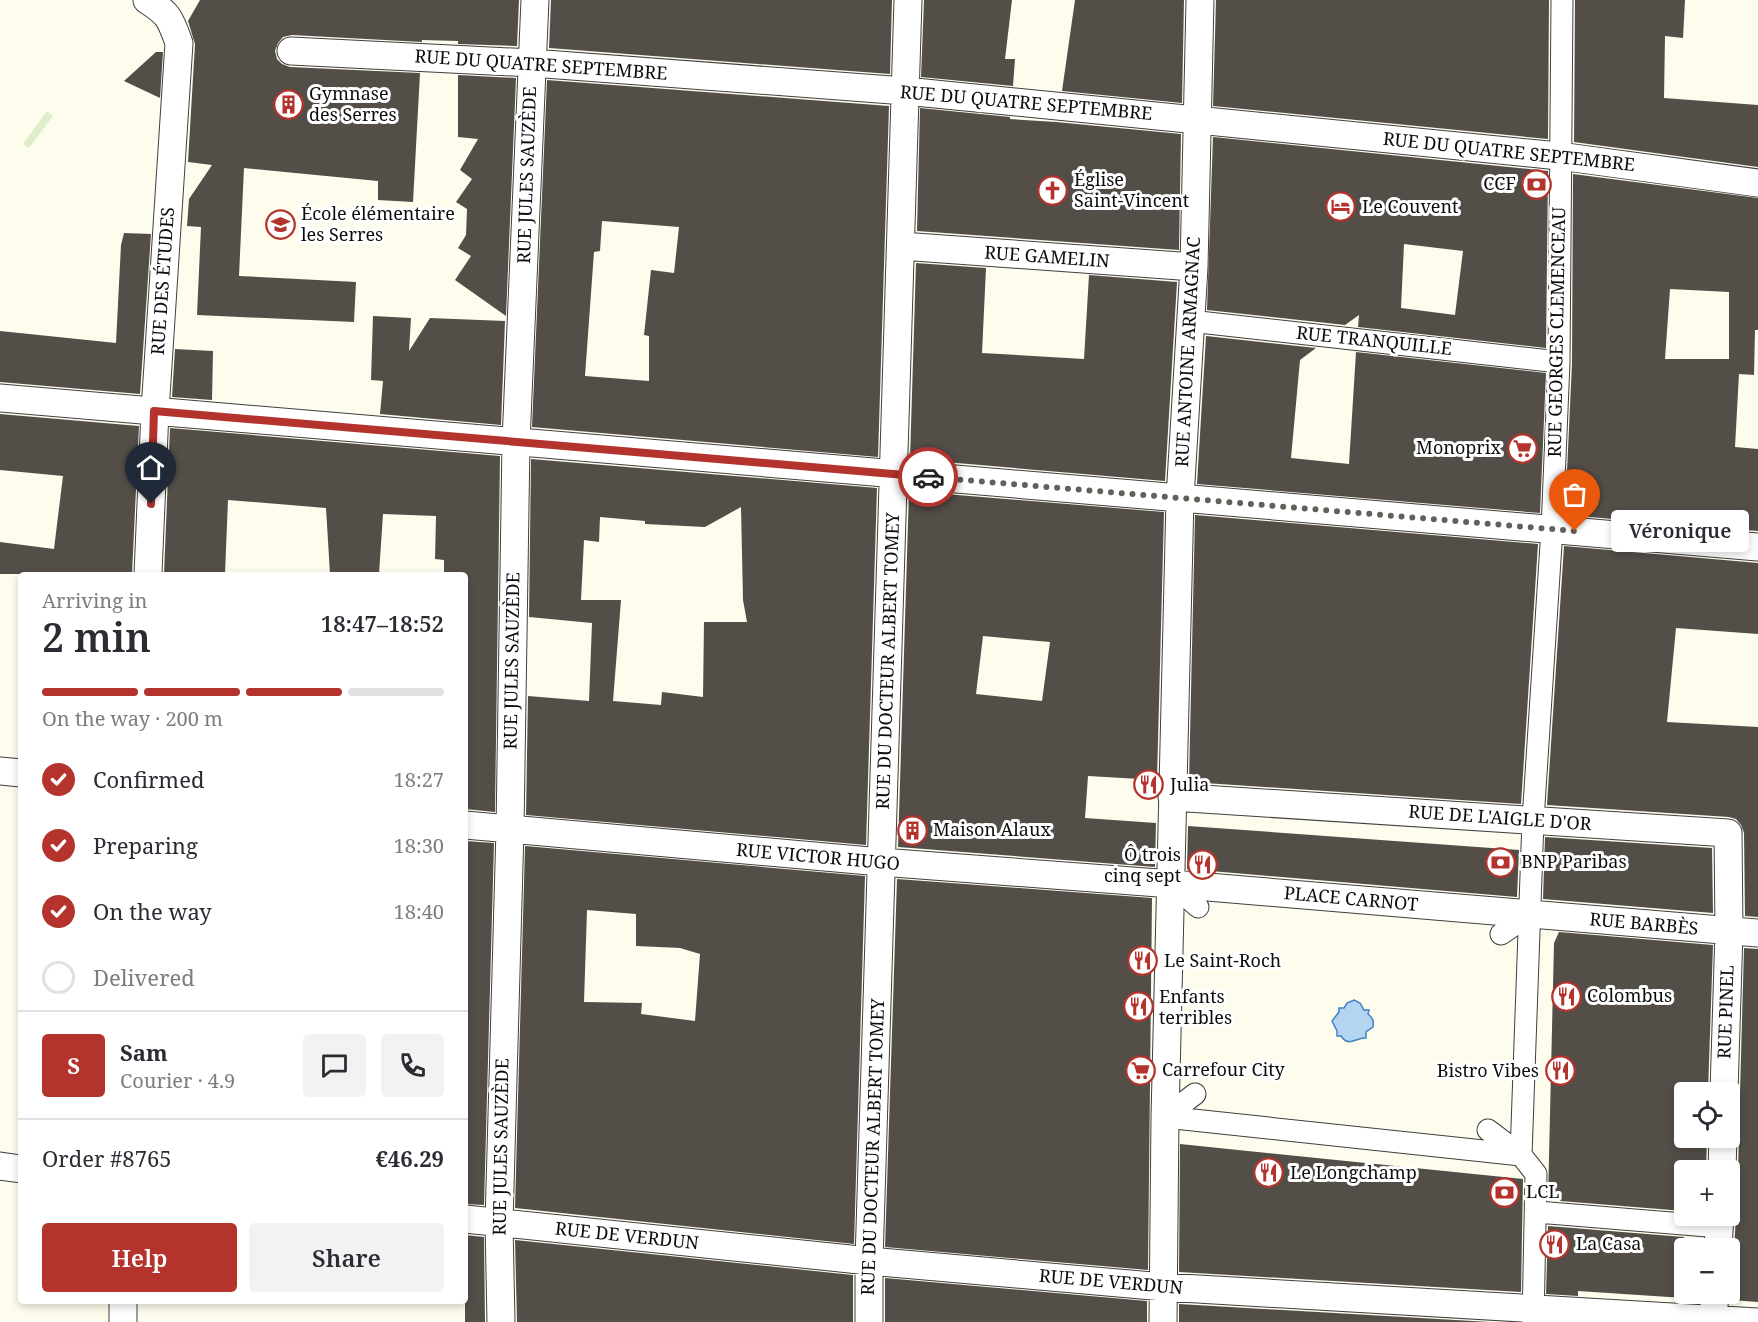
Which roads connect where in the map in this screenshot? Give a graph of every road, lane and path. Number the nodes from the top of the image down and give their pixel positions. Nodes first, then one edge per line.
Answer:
1 (147, 0) edge
2 (535, 0) edge
3 (908, 0) edge
4 (1200, 0) edge
5 (1562, 0) edge
6 (291, 51) dead end
7 (532, 63) junction
8 (906, 91) junction
9 (1197, 119) junction
10 (1559, 156) junction
11 (1758, 183) edge
12 (901, 246) junction
13 (1194, 267) junction
14 (1190, 321) junction
15 (1559, 362) junction
16 (0, 398) edge
17 (154, 411) junction
18 (516, 442) junction
19 (893, 474) junction
20 (1180, 498) junction
21 (1552, 529) junction
22 (1758, 547) edge
23 (148, 572) edge
24 (0, 771) edge
25 (18, 773) edge
26 (1173, 797) junction
27 (1533, 820) junction
28 (468, 825) edge
29 (510, 829) junction
30 (881, 862) junction
31 (1172, 884) junction
32 (1198, 907) dead end
33 (1529, 915) junction
34 (1729, 931) junction
35 (1758, 933) edge
36 (1500, 934) dead end
37 (1724, 1082) edge
38 (1195, 1094) dead end
39 (1166, 1117) junction
40 (1488, 1130) dead end
41 (1521, 1155) junction
42 (0, 1166) edge
43 (18, 1169) edge
44 (1537, 1212) junction
45 (468, 1219) edge
46 (499, 1222) junction
47 (1719, 1230) edge
48 (868, 1261) junction
49 (1164, 1287) junction
50 (123, 1304) edge
51 (1714, 1306) edge
52 (1533, 1315) edge
53 (123, 1322) edge
54 (501, 1322) edge
55 (869, 1322) edge
56 (1164, 1322) edge
57 (1758, 1322) edge

1 - 17 street, RUE DES ÉTUDES
2 - 7 street, RUE JULES SAUZÈDE
3 - 8 street, RUE DU DOCTEUR ALBERT TOMEY
4 - 9 street, RUE ANTOINE ARMAGNAC
5 - 10 street, RUE GEORGES CLEMENCEAU
6 - 7 street, RUE DU QUATRE SEPTEMBRE
7 - 8 street, RUE DU QUATRE SEPTEMBRE
7 - 18 street, RUE JULES SAUZÈDE
8 - 9 street, RUE DU QUATRE SEPTEMBRE
8 - 12 street, RUE DU DOCTEUR ALBERT TOMEY
9 - 10 street, RUE DU QUATRE SEPTEMBRE
9 - 13 street, RUE ANTOINE ARMAGNAC
10 - 11 street, RUE DU QUATRE SEPTEMBRE
10 - 15 street, RUE GEORGES CLEMENCEAU
12 - 13 street, RUE GAMELIN
12 - 19 street, RUE DU DOCTEUR ALBERT TOMEY
13 - 14 street, RUE ANTOINE ARMAGNAC
14 - 15 street, RUE TRANQUILLE
14 - 20 street, RUE ANTOINE ARMAGNAC
15 - 21 street, RUE GEORGES CLEMENCEAU
16 - 17 street
17 - 18 street
17 - 23 street, RUE DES ÉTUDES
18 - 19 street
18 - 29 street, RUE JULES SAUZÈDE
19 - 20 street
19 - 30 street, RUE DU DOCTEUR ALBERT TOMEY
20 - 21 street
20 - 26 street, RUE ANTOINE ARMAGNAC
21 - 22 street
21 - 27 street, RUE GEORGES CLEMENCEAU
24 - 25 street
26 - 27 street, RUE DE L'AIGLE D'OR
26 - 31 street, RUE ANTOINE ARMAGNAC
27 - 33 street, RUE GEORGES CLEMENCEAU
27 - 34 street, RUE DE L'AIGLE D'OR
28 - 29 street, RUE VICTOR HUGO
29 - 30 street, RUE VICTOR HUGO
29 - 46 street, RUE JULES SAUZÈDE
30 - 31 street, RUE VICTOR HUGO
30 - 48 street, RUE DU DOCTEUR ALBERT TOMEY
31 - 32 street
31 - 33 street, PLACE CARNOT
31 - 39 street
33 - 34 street, RUE BARBÈS
33 - 36 street
33 - 41 street
34 - 35 street, RUE BARBÈS
34 - 37 street, RUE PINEL
38 - 39 street
39 - 41 street
39 - 49 street
40 - 41 street
41 - 44 street
42 - 43 street
44 - 47 street
44 - 52 street
45 - 46 street, RUE DE VERDUN
46 - 48 street, RUE DE VERDUN
46 - 54 street, RUE JULES SAUZÈDE
48 - 49 street, RUE DE VERDUN
48 - 55 street, RUE DU DOCTEUR ALBERT TOMEY
49 - 52 street, RUE DE VERDUN
49 - 56 street
50 - 53 street
51 - 52 street, RUE DE VERDUN
51 - 57 street, RUE DE VERDUN

